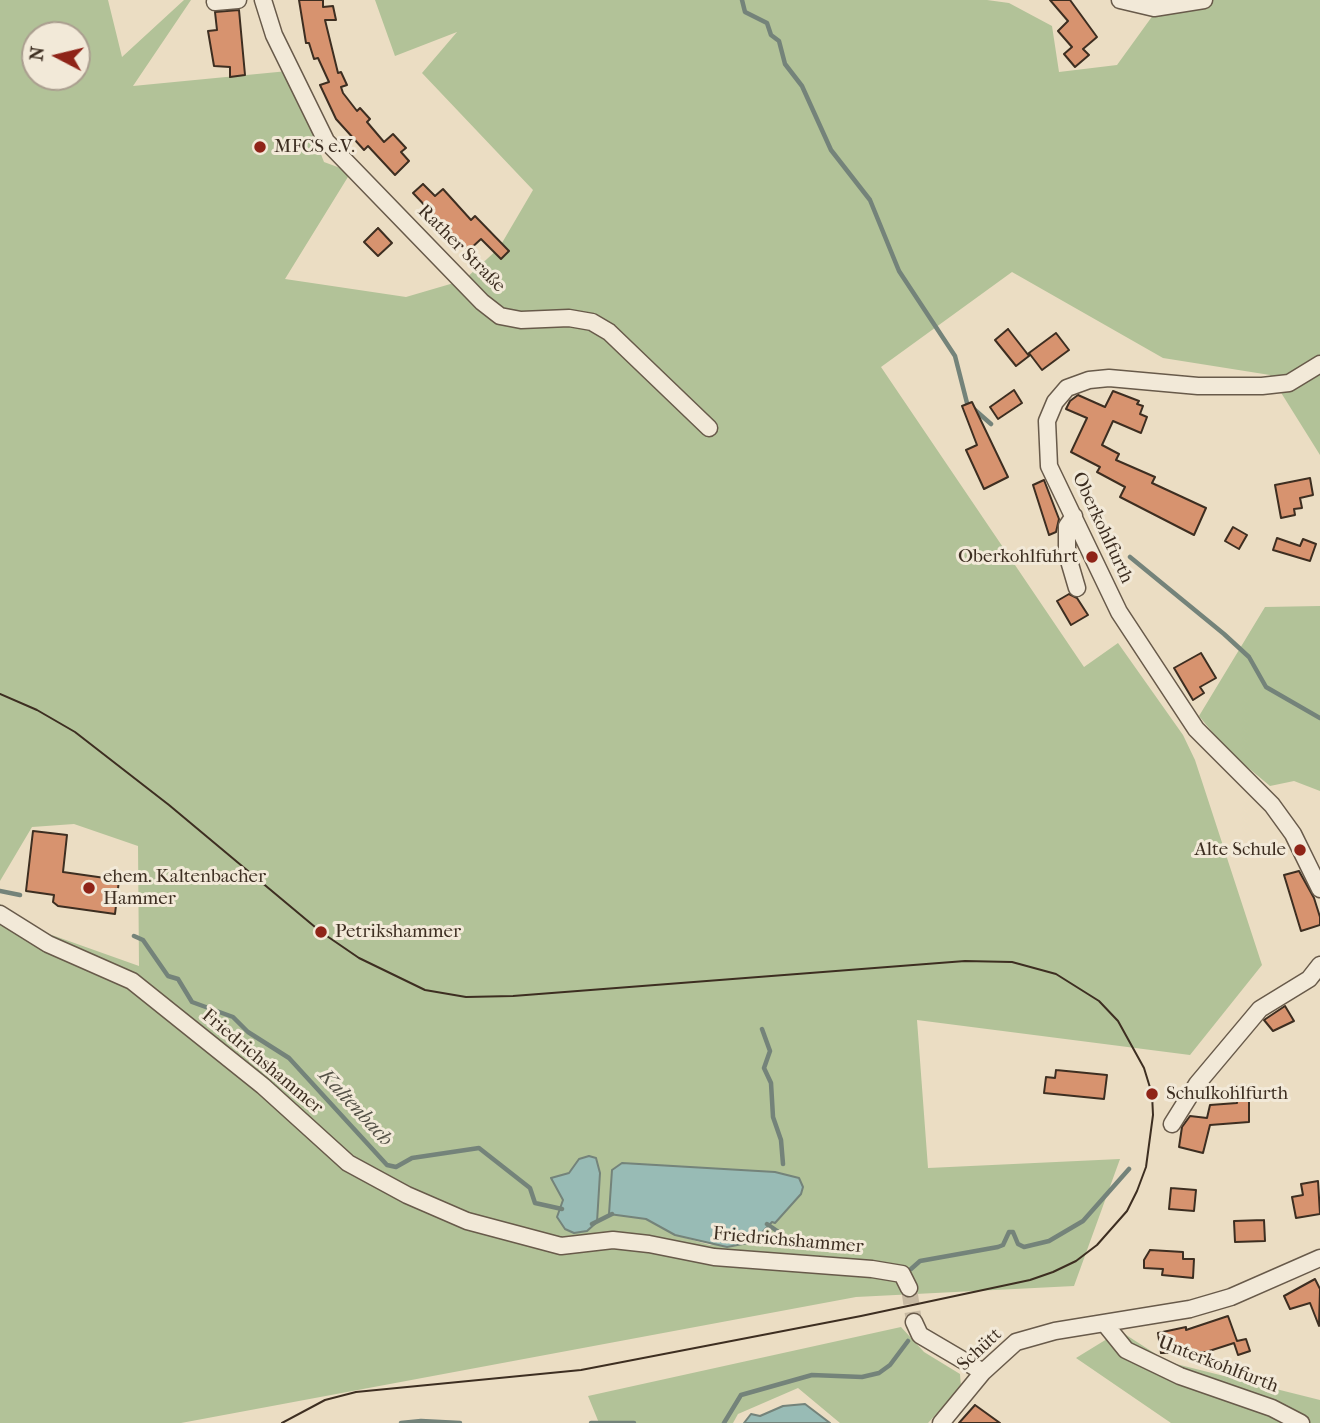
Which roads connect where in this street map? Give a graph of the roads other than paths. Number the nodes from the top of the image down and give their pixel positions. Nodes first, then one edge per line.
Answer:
1 (238, 0) edge
2 (263, 0) edge
3 (1120, 0) edge
4 (1204, 0) edge
5 (215, 2) edge
6 (1320, 364) edge
7 (709, 428) dead end
8 (1074, 516) junction
9 (1077, 588) dead end
10 (1320, 889) edge
11 (0, 914) edge
12 (1320, 965) edge
13 (1172, 1124) dead end
14 (1320, 1258) edge
15 (909, 1288) dead end
16 (914, 1322) tunnel mouth
17 (1105, 1324) junction
18 (983, 1373) junction
19 (941, 1423) edge
20 (1301, 1423) edge

1 - 5 street
2 - 7 street, Rather Straße
3 - 4 street
6 - 8 street, Oberkohlfurth
8 - 9 street
8 - 10 street, Oberkohlfurth
11 - 15 street, Friedrichshammer
12 - 13 street
14 - 17 street, Unterkohlfurth
16 - 18 street
17 - 18 street, Schütt
17 - 20 street, Unterkohlfurth
18 - 19 street, Schütt

